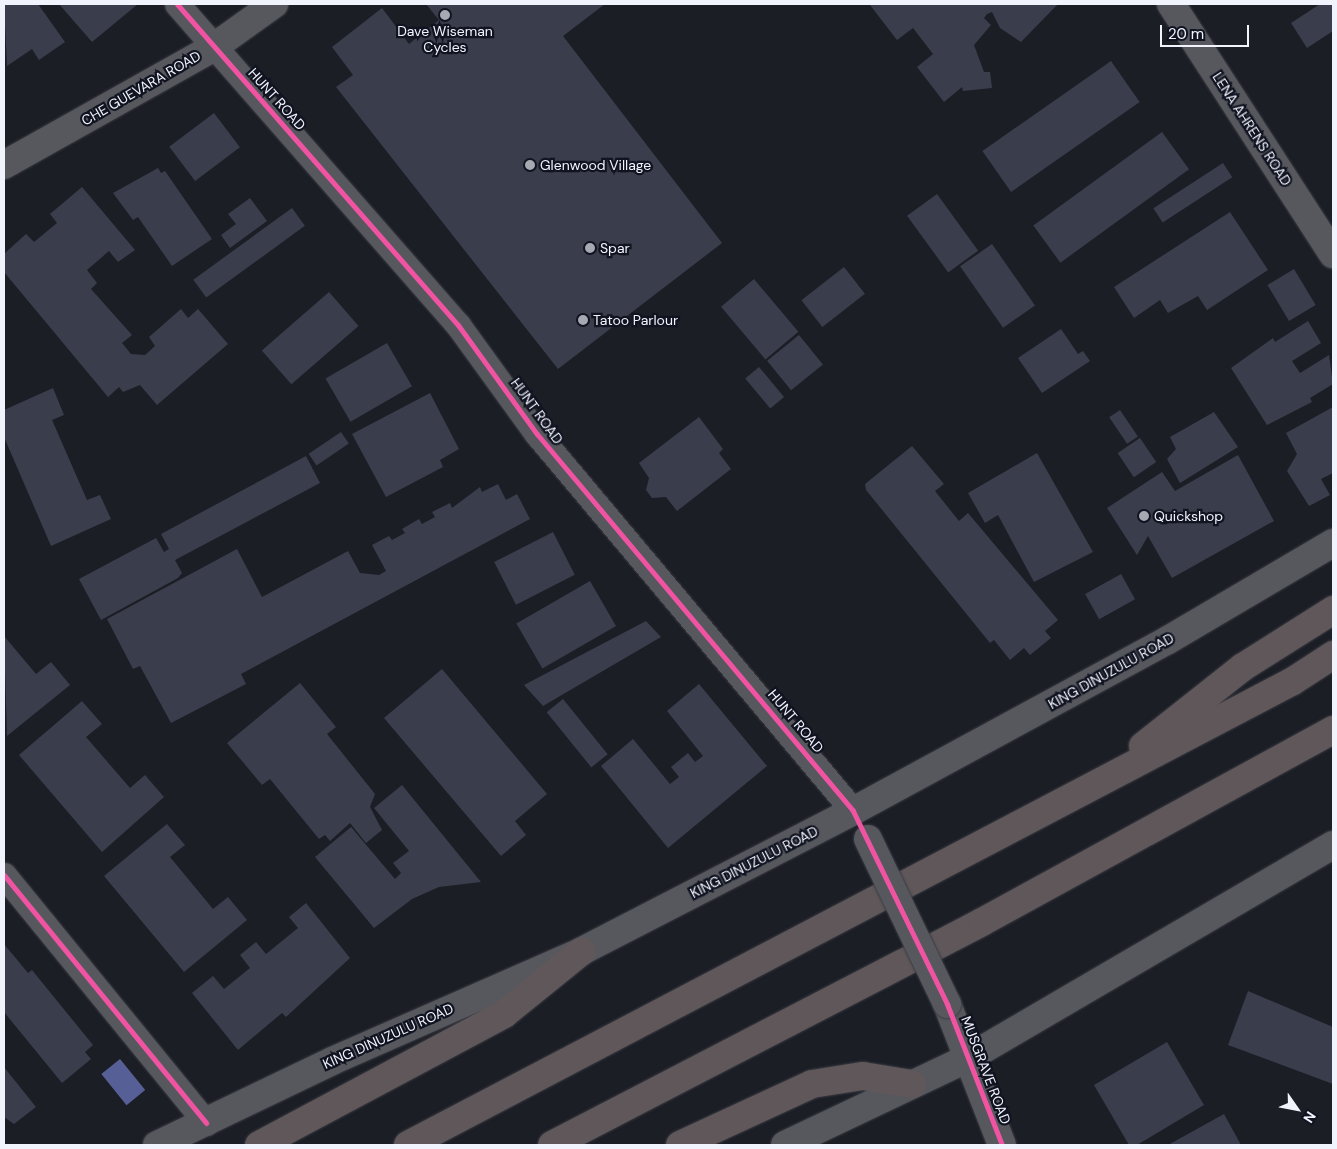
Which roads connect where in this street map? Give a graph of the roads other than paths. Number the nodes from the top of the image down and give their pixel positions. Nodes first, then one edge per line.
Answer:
1 (177, 4) edge
2 (274, 4) edge
3 (1172, 4) edge
4 (214, 47) junction
5 (4, 165) edge
6 (1333, 254) edge
7 (1333, 543) edge
8 (1333, 610) edge
9 (1333, 655) edge
10 (1333, 730) edge
11 (1333, 750) edge
12 (1123, 767) junction
13 (1232, 788) junction
14 (854, 811) junction
15 (868, 840) joint
16 (1333, 845) edge
17 (4, 875) edge
18 (582, 951) junction
19 (970, 1057) junction
20 (912, 1084) junction
21 (206, 1123) junction
22 (156, 1145) edge
23 (259, 1145) edge
24 (408, 1145) edge
25 (552, 1145) edge
26 (680, 1145) edge
27 (785, 1145) edge
28 (1002, 1145) edge

1 - 4 street, HUNT ROAD
2 - 4 main road, CHE GUEVARA ROAD
3 - 6 main road, LENA AHRENS ROAD
4 - 5 main road, CHE GUEVARA ROAD
4 - 14 street, HUNT ROAD
7 - 14 main road, KING DINUZULU ROAD
8 - 12 highway
9 - 12 highway
10 - 13 highway
11 - 13 highway
12 - 24 highway
13 - 25 highway
14 - 15 main road, HUNT ROAD
14 - 18 main road, KING DINUZULU ROAD
15 - 19 main road, MUSGRAVE ROAD, bridge
16 - 19 main road
17 - 21 street
18 - 21 main road, KING DINUZULU ROAD
18 - 23 highway
19 - 20 main road
19 - 28 main road, MUSGRAVE ROAD
20 - 26 highway
20 - 27 main road
21 - 22 main road, KING DINUZULU ROAD

